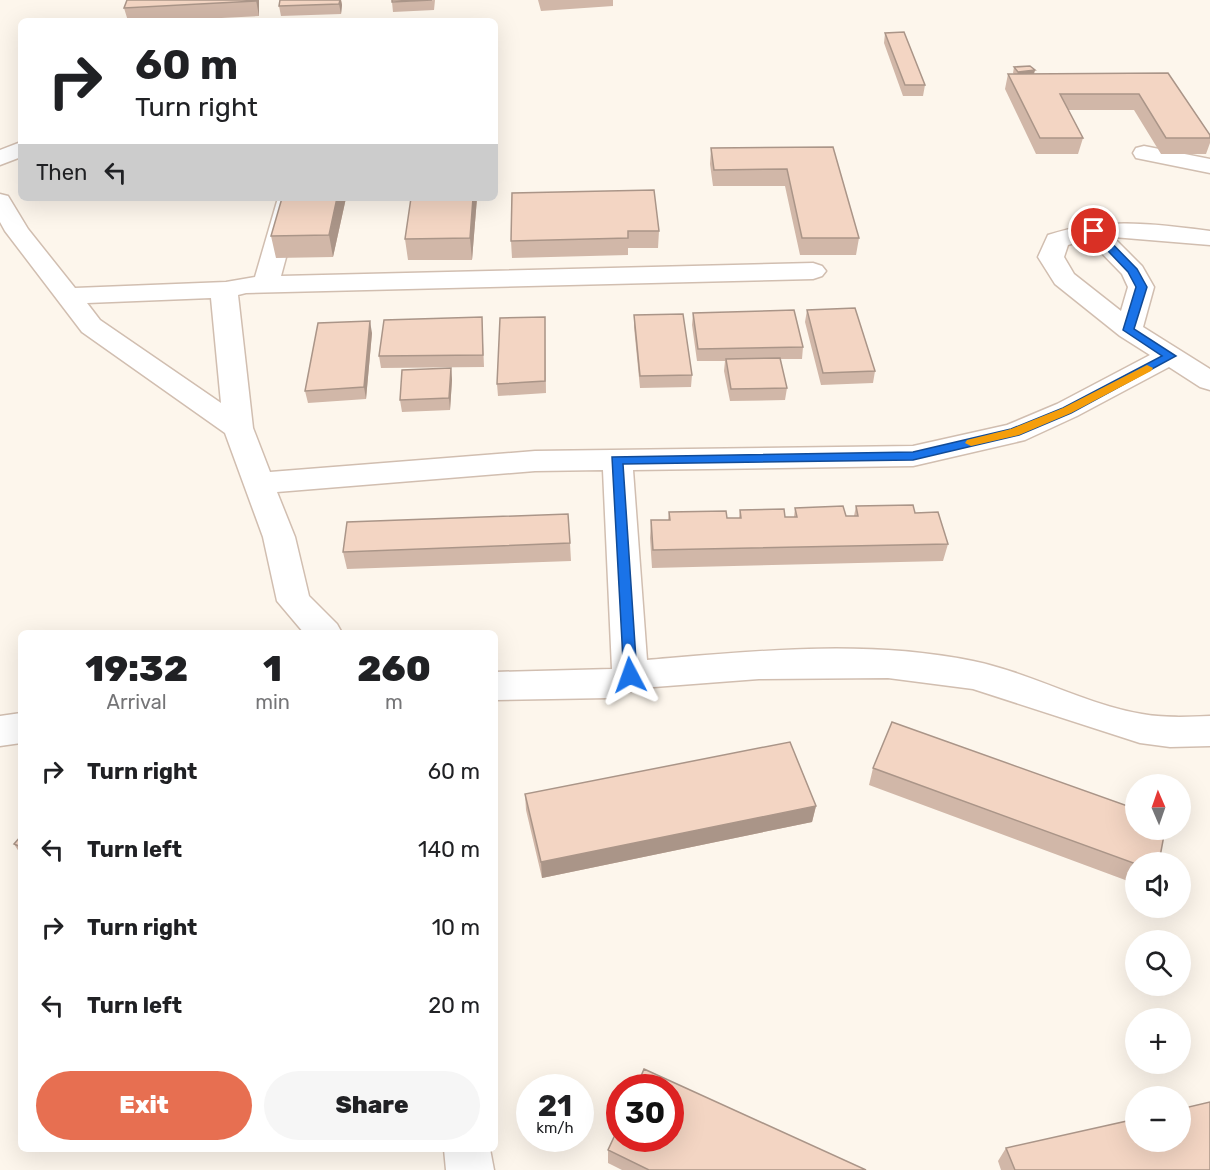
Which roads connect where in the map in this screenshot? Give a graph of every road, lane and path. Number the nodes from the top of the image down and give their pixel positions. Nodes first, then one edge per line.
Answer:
1 (18, 150) edge
2 (1144, 153) dead end
3 (0, 158) edge
4 (1210, 166) edge
5 (0, 201) edge
6 (289, 201) edge
7 (1094, 231) junction
8 (1210, 238) edge
9 (813, 271) dead end
10 (266, 284) junction
11 (229, 290) junction
12 (67, 296) junction
13 (1129, 330) junction
14 (1170, 356) junction
15 (1210, 381) edge
16 (238, 428) junction
17 (617, 460) junction
18 (257, 483) junction
19 (322, 630) edge
20 (630, 675) junction
21 (498, 686) edge
22 (18, 728) edge
23 (0, 731) edge
24 (1210, 731) edge
25 (467, 1152) edge
26 (470, 1170) edge

1 - 3 street
2 - 4 street
5 - 12 street
6 - 10 street
7 - 8 street
7 - 13 street
7 - 13 street
9 - 10 street
10 - 11 street
11 - 12 street
11 - 16 street
12 - 16 street
13 - 14 street
14 - 15 street
14 - 17 street
16 - 18 street
17 - 18 street
17 - 20 street
18 - 19 street
20 - 21 street
20 - 24 street
22 - 23 street
25 - 26 street

